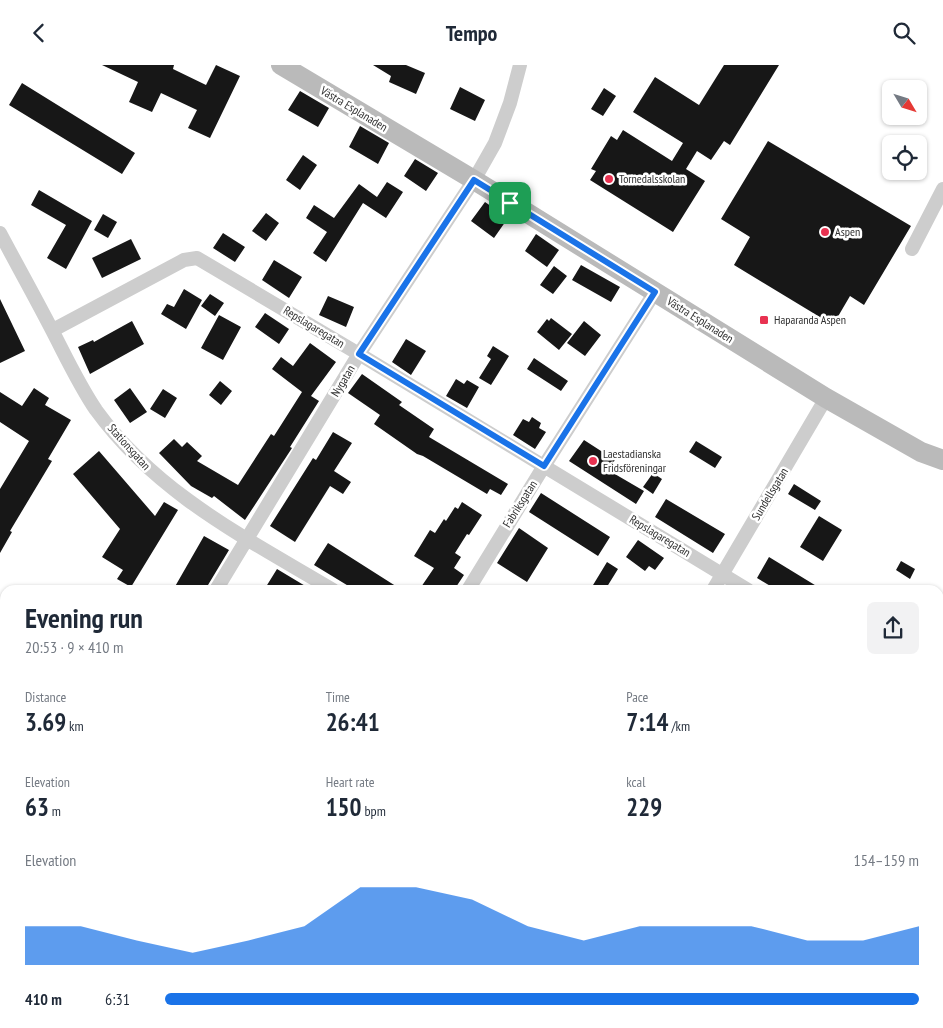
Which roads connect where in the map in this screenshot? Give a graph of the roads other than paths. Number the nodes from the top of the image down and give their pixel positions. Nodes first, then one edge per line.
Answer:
1 (281, 65) edge
2 (520, 65) edge
3 (474, 180) junction
4 (943, 189) edge
5 (0, 233) edge
6 (912, 249) dead end
7 (655, 292) junction
8 (52, 330) junction
9 (359, 354) junction
10 (826, 398) junction
11 (943, 460) edge
12 (544, 466) junction
13 (247, 539) junction
14 (722, 574) junction
15 (219, 585) edge
16 (325, 585) edge
17 (471, 585) edge
18 (716, 585) edge
19 (740, 585) edge

1 - 3 street, Västra Esplanaden
2 - 3 street, Nygatan
3 - 7 street, Västra Esplanaden
3 - 9 street, Nygatan
4 - 6 street
5 - 8 street, Stationsgatan
7 - 10 street, Västra Esplanaden
7 - 12 street, Fabriksgatan
8 - 9 street, Repslagaregatan
8 - 13 street, Stationsgatan
9 - 12 street, Repslagaregatan
9 - 13 street, Nygatan
10 - 11 street, Västra Esplanaden
10 - 14 street, Sundellsgatan
12 - 14 street, Repslagaregatan
12 - 17 street, Fabriksgatan
13 - 15 street, Nygatan
13 - 16 street, Stationsgatan
14 - 18 street, Sundellsgatan
14 - 19 street, Repslagaregatan

